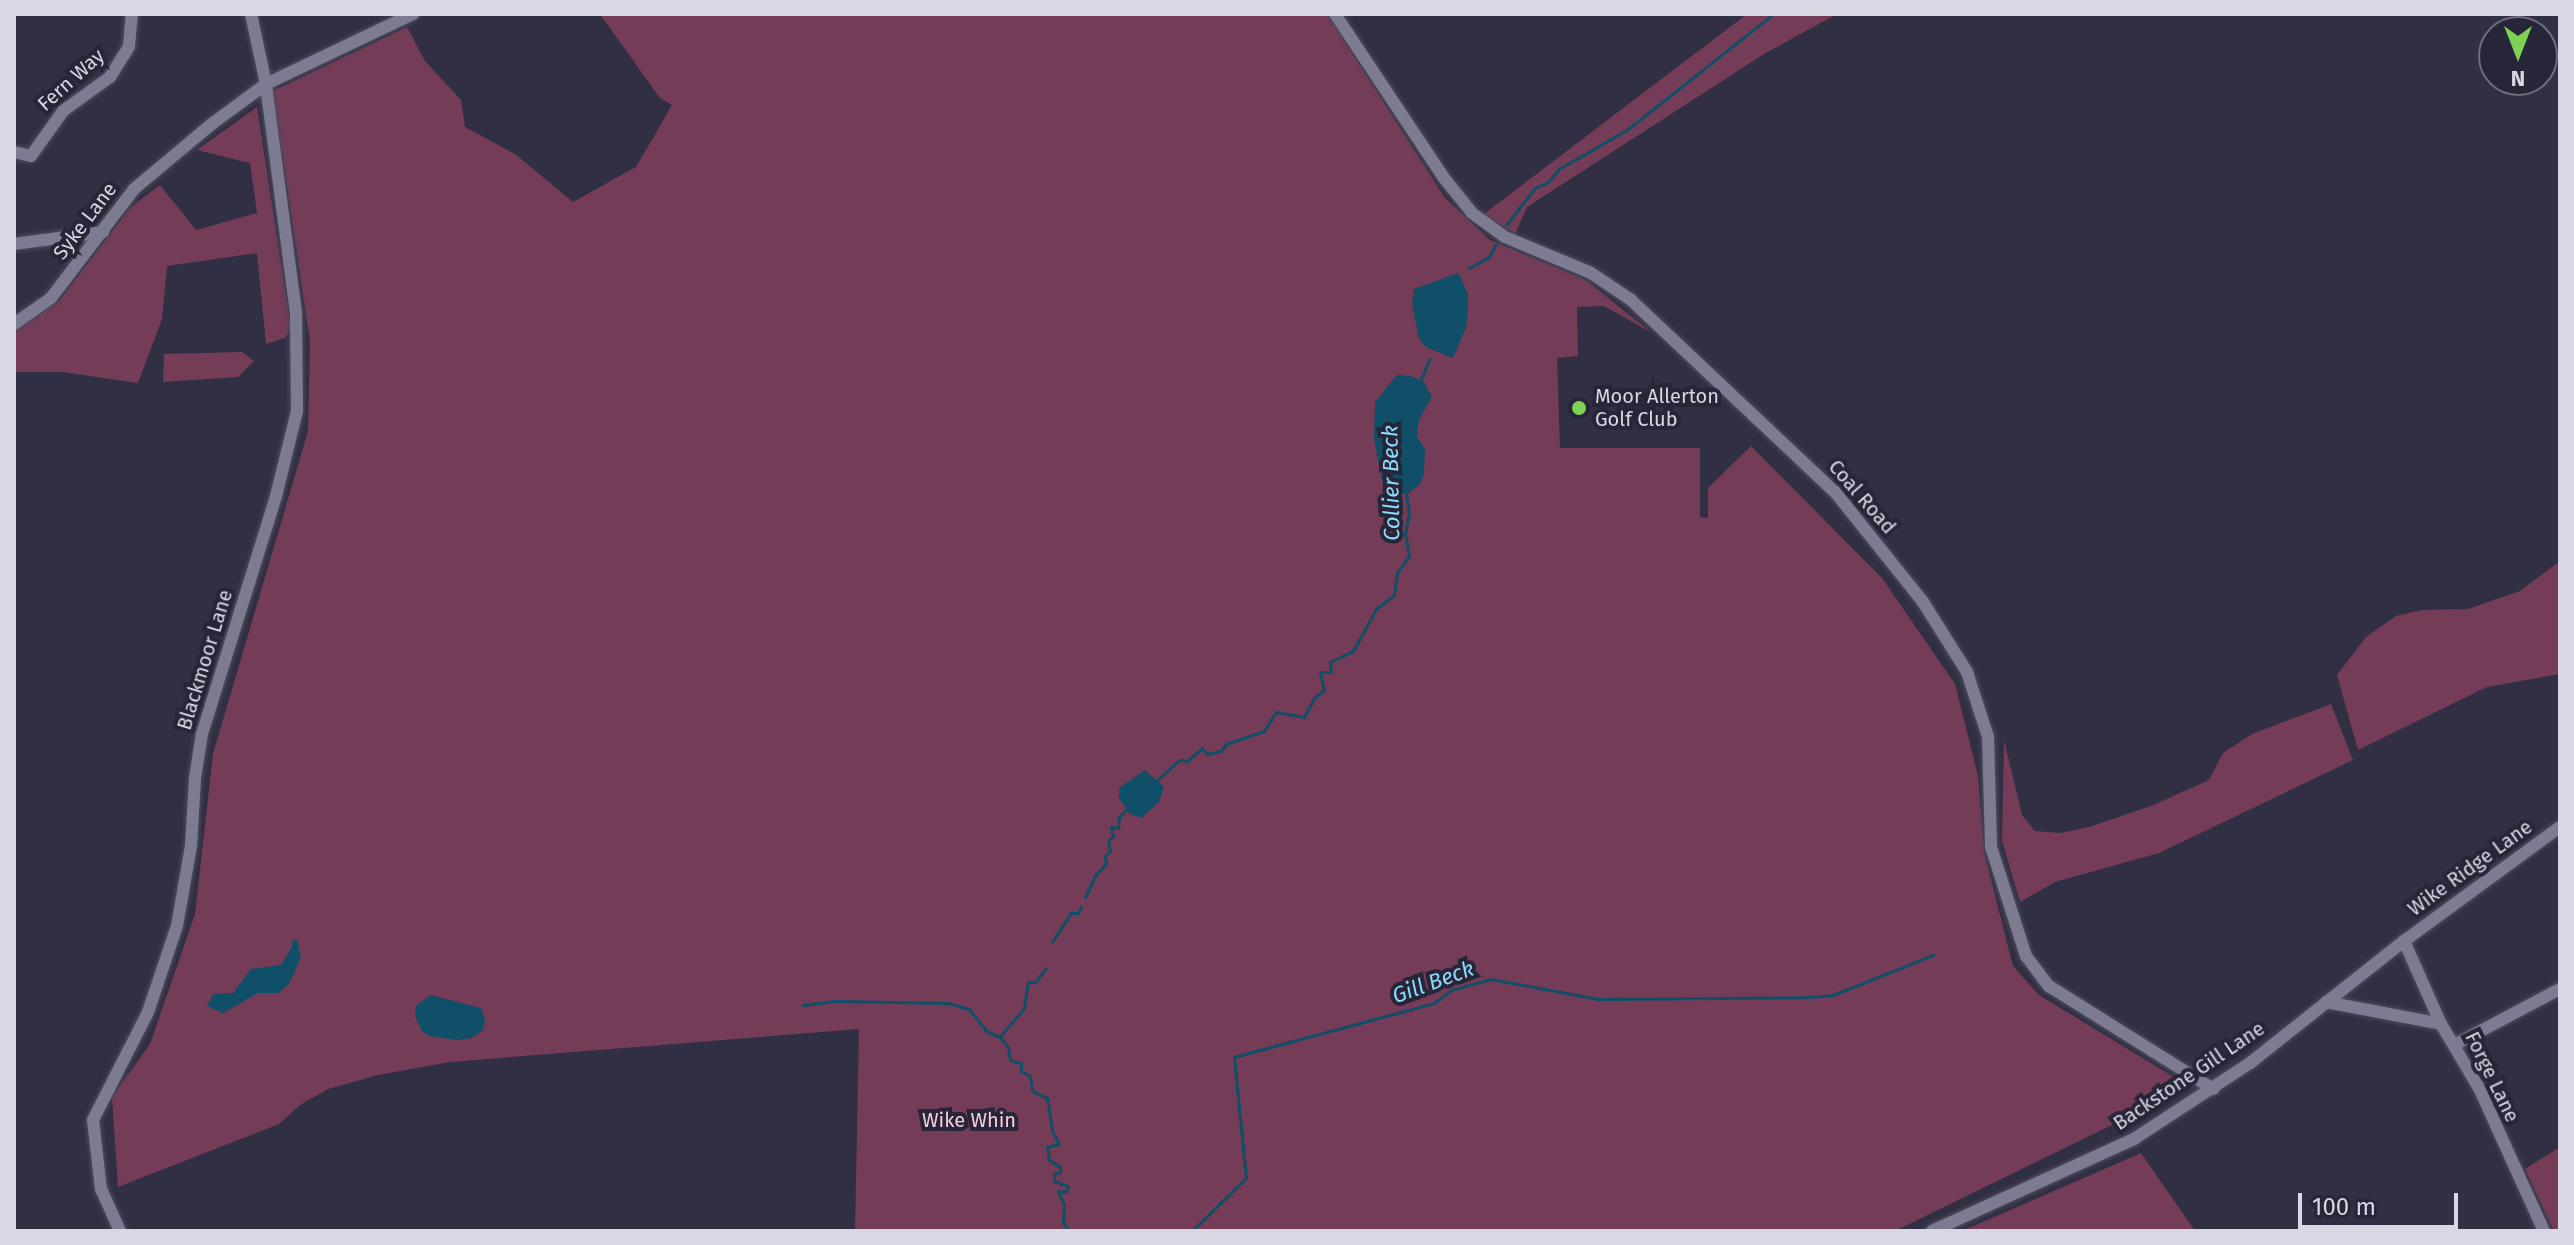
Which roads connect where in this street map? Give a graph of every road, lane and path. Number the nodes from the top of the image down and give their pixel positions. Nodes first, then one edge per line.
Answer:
1 (132, 14) edge
2 (251, 14) edge
3 (413, 14) edge
4 (1335, 14) edge
5 (266, 84) junction
6 (14, 152) edge
7 (103, 232) junction
8 (14, 244) edge
9 (14, 324) edge
10 (2560, 827) edge
11 (2404, 941) junction
12 (2560, 989) edge
13 (2326, 1002) junction
14 (2441, 1024) junction
15 (2456, 1044) junction
16 (2213, 1089) junction
17 (120, 1231) edge
18 (1932, 1231) edge
19 (2544, 1231) edge

1 - 6 street, Fern Way
2 - 5 street, Blackmoor Lane
3 - 5 street, Syke Lane
4 - 16 street, Coal Road
5 - 7 street, Syke Lane
5 - 17 street, Blackmoor Lane
7 - 8 street
7 - 9 street, Syke Lane
10 - 11 street, Wike Ridge Lane
11 - 13 street, Backstone Gill Lane
11 - 14 street, Forge Lane
12 - 15 street
13 - 14 street
13 - 16 street, Backstone Gill Lane
14 - 15 street, Forge Lane
15 - 19 street, Forge Lane
16 - 18 street, Backstone Gill Lane

